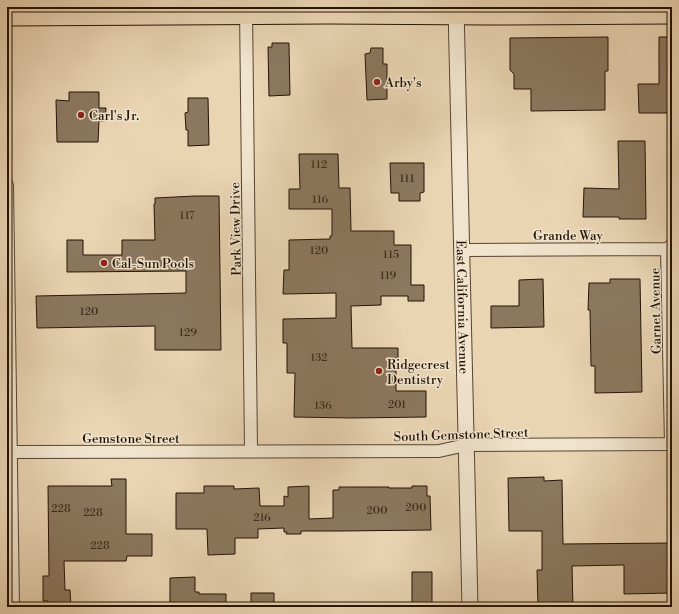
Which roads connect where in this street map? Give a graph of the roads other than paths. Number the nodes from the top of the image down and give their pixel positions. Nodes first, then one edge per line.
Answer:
1 (246, 11) edge
2 (456, 11) edge
3 (672, 14) edge
4 (7, 16) edge
5 (7, 185) edge
6 (670, 247) edge
7 (462, 250) junction
8 (8, 343) edge
9 (672, 444) edge
10 (466, 445) junction
11 (252, 451) junction
12 (11, 452) junction
13 (13, 607) edge
14 (470, 607) edge

1 - 2 main road
1 - 4 main road
1 - 11 street, Park View Drive
2 - 3 main road
2 - 7 street, East California Avenue
5 - 8 street
6 - 7 street, Grande Way
6 - 9 street, Garnet Avenue
7 - 10 street, East California Avenue
8 - 12 street
9 - 10 street, South Gemstone Street
10 - 11 street, South Gemstone Street
10 - 14 street, East California Avenue
11 - 12 street, Gemstone Street
12 - 13 street

